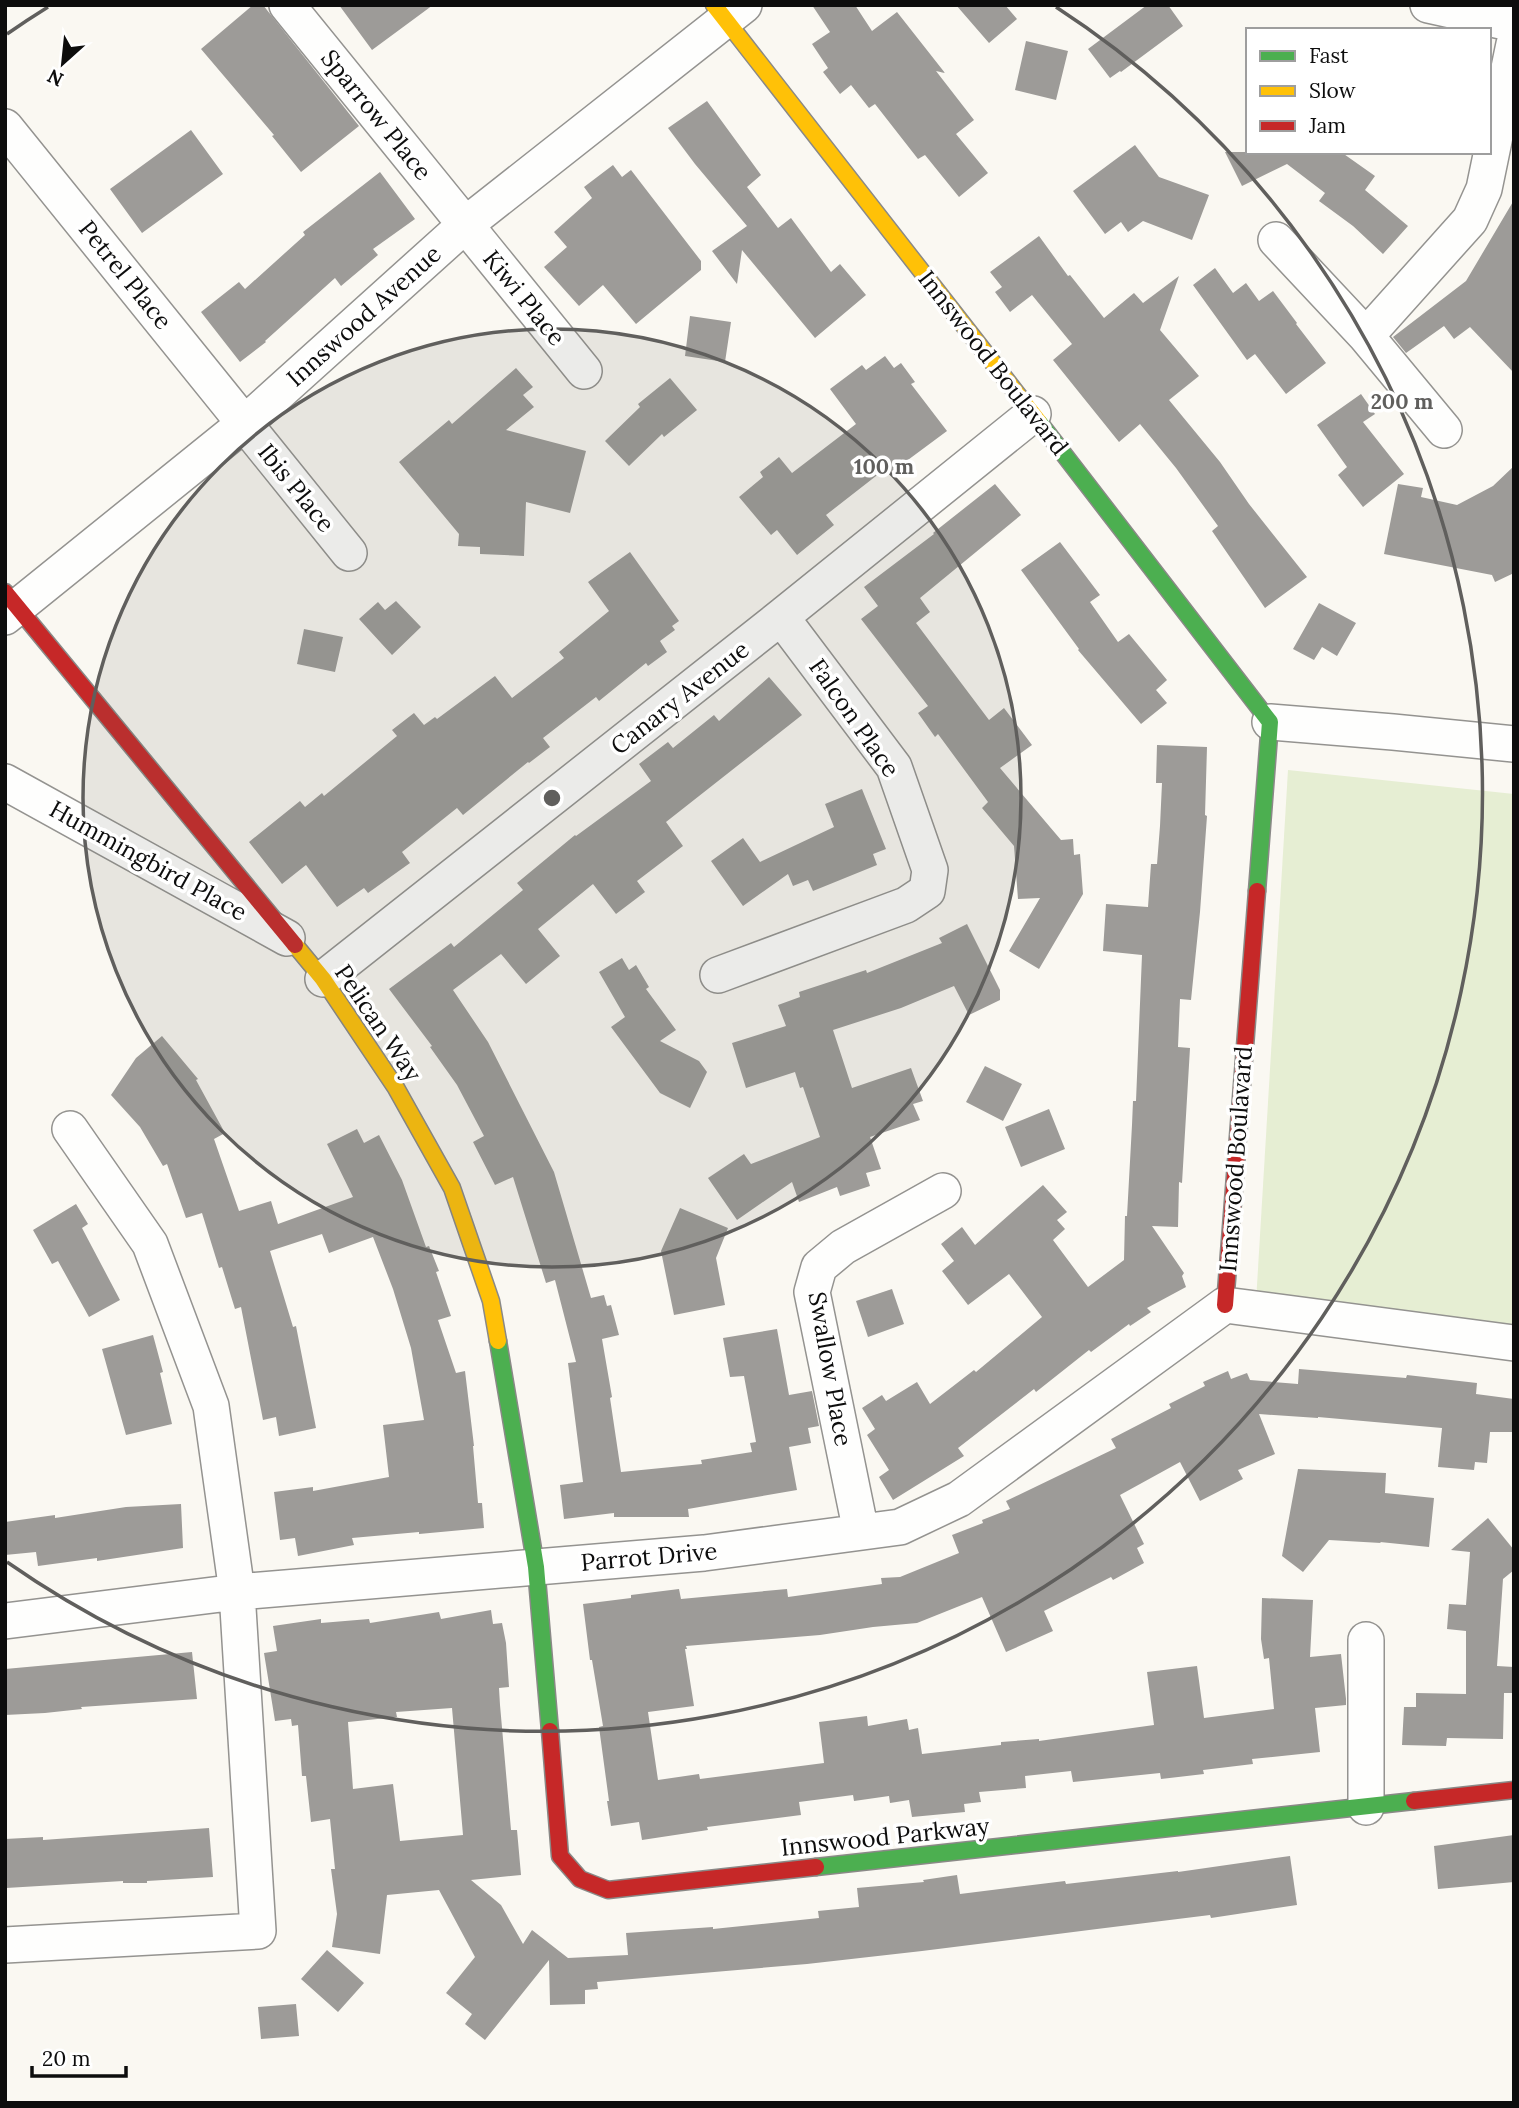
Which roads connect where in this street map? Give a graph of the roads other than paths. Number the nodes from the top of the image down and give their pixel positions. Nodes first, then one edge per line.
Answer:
1 (287, 5) edge
2 (1428, 5) edge
3 (728, 10) edge
4 (1514, 24) edge
5 (1514, 44) edge
6 (5, 127) edge
7 (465, 225) junction
8 (1276, 240) dead end
9 (1366, 336) junction
10 (584, 371) dead end
11 (1033, 414) junction
12 (244, 424) junction
13 (1444, 430) dead end
14 (349, 553) dead end
15 (9, 605) edge
16 (781, 617) junction
17 (1270, 722) junction
18 (1514, 744) edge
19 (5, 782) edge
20 (290, 940) junction
21 (718, 975) dead end
22 (323, 979) junction
23 (70, 1129) dead end
24 (943, 1191) dead end
25 (1225, 1306) junction
26 (1514, 1343) edge
27 (861, 1532) junction
28 (536, 1567) junction
29 (237, 1591) junction
30 (5, 1621) edge
31 (1366, 1640) dead end
32 (1514, 1790) edge
33 (1366, 1807) junction
34 (5, 1945) edge

1 - 7 street, Sparrow Place
2 - 4 street
3 - 7 street, Innswood Avenue
3 - 11 street, Innswood Boulavard
5 - 9 street
6 - 12 street, Petrel Place
7 - 10 street, Kiwi Place
7 - 12 street, Innswood Avenue
8 - 9 street
9 - 13 street
11 - 16 street, Canary Avenue
11 - 17 street, Innswood Boulavard
12 - 14 street, Ibis Place
12 - 15 street, Innswood Avenue
15 - 20 street, Pelican Way
16 - 21 street, Falcon Place
16 - 22 street, Canary Avenue
17 - 18 street
17 - 25 street, Innswood Boulavard
19 - 20 street, Hummingbird Place
20 - 22 street, Pelican Way
22 - 28 street, Pelican Way
23 - 29 street
24 - 27 street, Swallow Place
25 - 26 street, Innswood Boulavard
25 - 27 street, Parrot Drive
27 - 28 street, Parrot Drive
28 - 29 street, Parrot Drive
28 - 33 street, Innswood Parkway
29 - 30 street, Parrot Drive
29 - 34 street
31 - 33 street
32 - 33 street, Innswood Parkway

